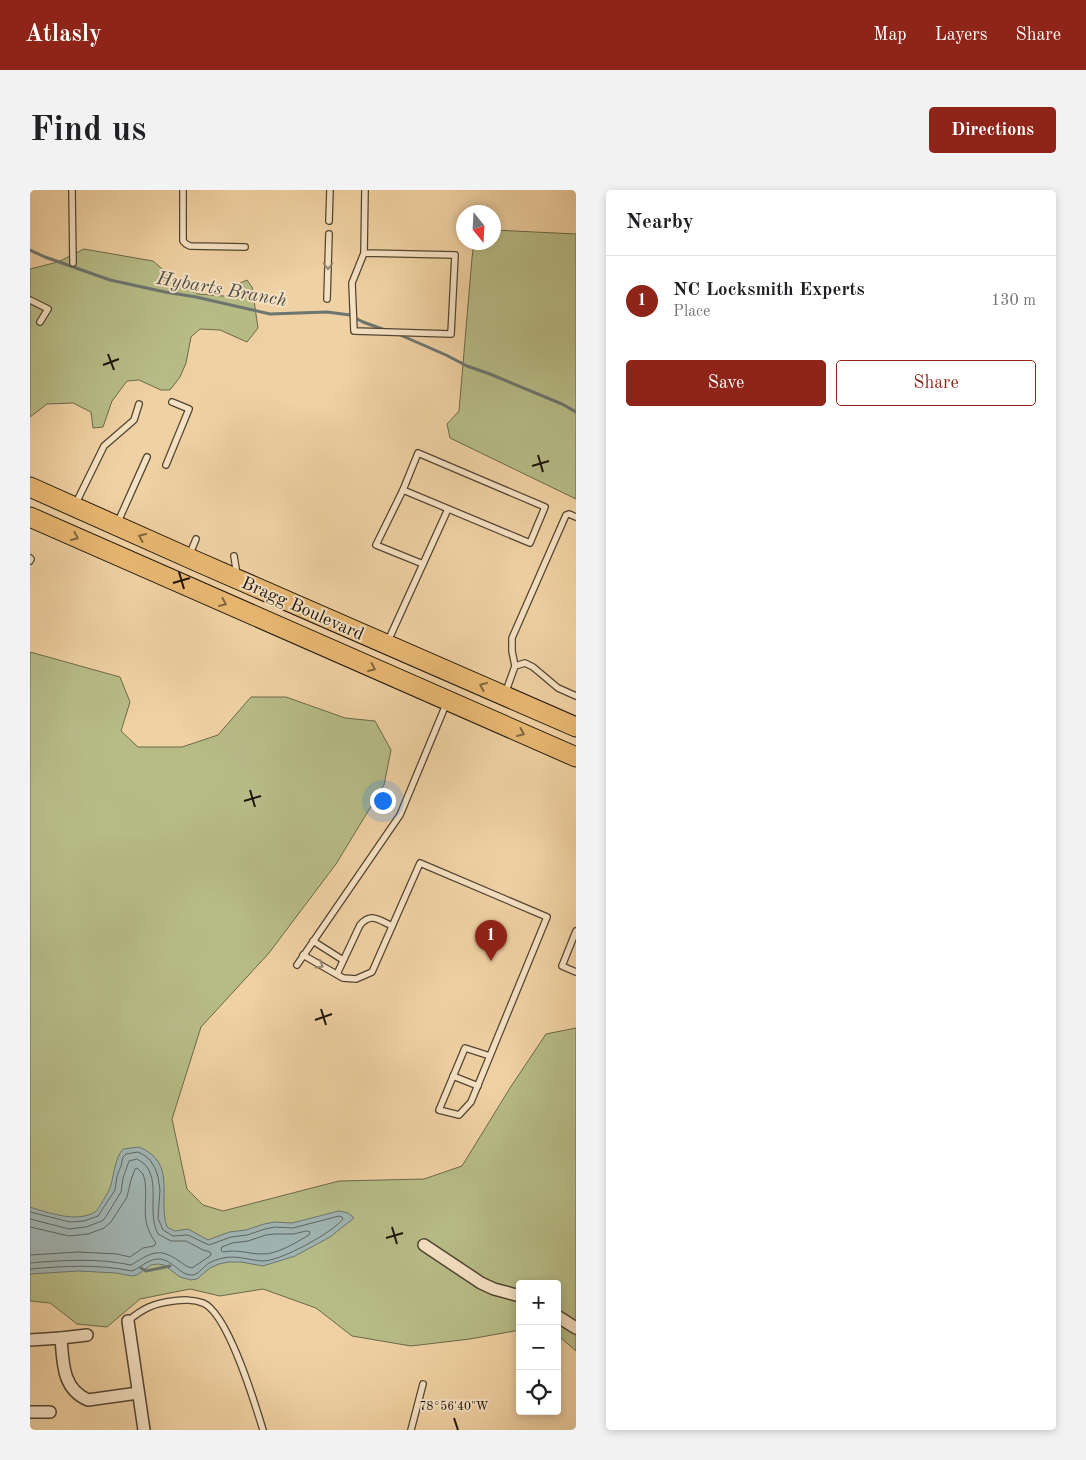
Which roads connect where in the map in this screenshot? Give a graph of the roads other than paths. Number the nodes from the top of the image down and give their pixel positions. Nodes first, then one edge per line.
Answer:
1 (72, 190) edge
2 (183, 190) edge
3 (330, 190) edge
4 (365, 190) edge
5 (329, 221) dead end
6 (329, 234) dead end
7 (245, 246) dead end
8 (364, 253) junction
9 (73, 263) dead end
10 (327, 298) dead end
11 (30, 300) edge
12 (40, 322) dead end
13 (172, 402) dead end
14 (139, 404) dead end
15 (147, 458) dead end
16 (166, 466) dead end
17 (30, 487) edge
18 (403, 490) junction
19 (30, 500) edge
20 (74, 506) junction
21 (448, 508) junction
22 (30, 517) edge
23 (576, 517) edge
24 (116, 526) junction
25 (196, 539) dead end
26 (234, 556) dead end
27 (188, 558) junction
28 (423, 564) junction
29 (238, 580) junction
30 (386, 644) junction
31 (516, 666) junction
32 (504, 696) junction
33 (576, 696) edge
34 (448, 700) junction
35 (576, 727) edge
36 (576, 756) edge
37 (392, 926) junction
38 (576, 931) edge
39 (313, 941) junction
40 (304, 955) junction
41 (343, 960) junction
42 (296, 965) dead end
43 (576, 972) edge
44 (336, 974) junction
45 (490, 1056) junction
46 (453, 1076) junction
47 (478, 1086) junction
48 (424, 1245) dead end
49 (516, 1295) edge
50 (561, 1319) edge
51 (128, 1321) joint
52 (576, 1328) edge
53 (88, 1335) dead end
54 (61, 1338) junction
55 (30, 1340) edge
56 (423, 1384) dead end
57 (138, 1393) junction
58 (30, 1412) edge
59 (50, 1412) dead end
60 (144, 1430) edge
61 (263, 1430) edge
62 (411, 1430) edge

1 - 9 lane
2 - 7 lane
3 - 5 lane
4 - 8 lane
6 -> 10 lane
8 - 8 lane
11 - 12 lane
13 - 16 lane
14 - 20 lane
15 - 24 lane
17 - 20 main road, Bragg Boulevard
18 - 21 lane
18 - 21 lane
18 - 28 lane
19 - 24 main road
20 - 24 main road, Bragg Boulevard
21 - 28 lane
22 -> 34 main road, Bragg Boulevard
23 - 31 lane
27 -> 24 main road, Bragg Boulevard
25 - 27 lane
26 - 29 lane
27 - 29 main road, Bragg Boulevard
28 - 30 lane
29 - 30 main road, Bragg Boulevard
32 -> 30 main road, Bragg Boulevard
31 - 32 lane
31 - 33 lane
32 - 35 main road, Bragg Boulevard
34 -> 36 main road, Bragg Boulevard
34 - 39 lane
37 - 41 lane
37 - 44 lane
37 - 45 lane
38 - 43 lane
39 - 40 lane
39 - 41 lane
40 - 42 lane
40 -> 44 lane
41 - 44 lane
45 - 46 lane
45 - 47 lane
46 - 47 lane
46 - 47 lane
48 - 49 street
50 - 52 street
51 - 57 street
51 - 61 lane
53 - 54 street
54 - 55 street
54 - 57 street
56 - 62 lane
57 - 60 street
58 - 59 street

